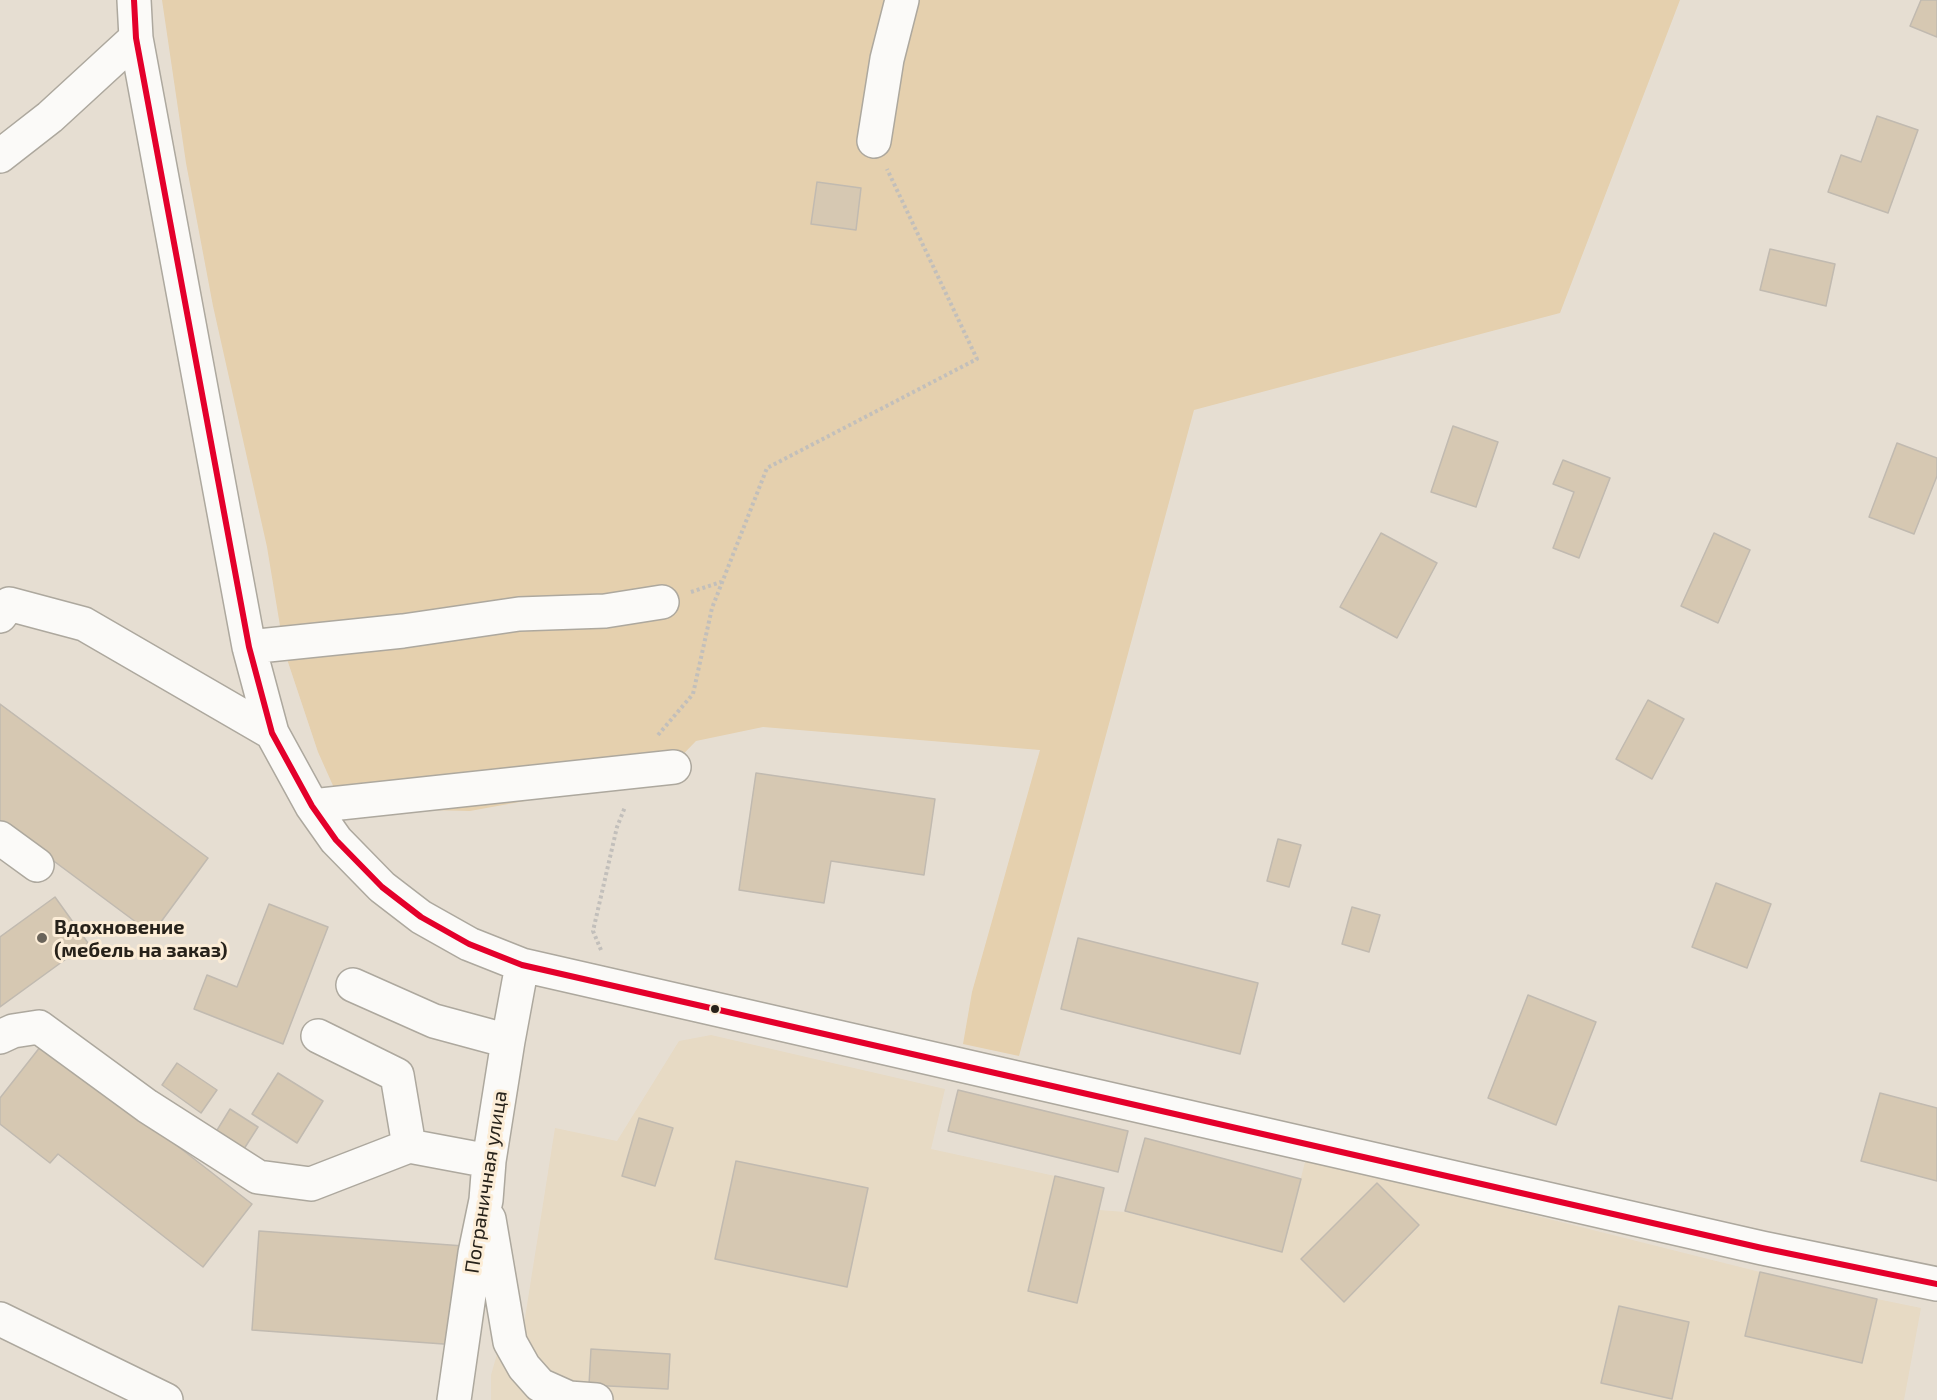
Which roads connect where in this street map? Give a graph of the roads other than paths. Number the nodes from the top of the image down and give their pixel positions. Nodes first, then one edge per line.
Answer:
1 (134, 0) edge
2 (902, 0) edge
3 (136, 38) junction
4 (874, 141) road end
5 (0, 156) edge
6 (662, 602) dead end
7 (3, 606) edge
8 (249, 647) junction
9 (272, 733) junction
10 (674, 767) dead end
11 (312, 806) junction
12 (0, 838) edge
13 (37, 866) dead end
14 (522, 965) junction
15 (353, 985) dead end
16 (318, 1036) dead end
17 (0, 1037) edge
18 (508, 1041) junction
19 (409, 1146) junction
20 (489, 1161) junction
21 (486, 1200) junction
22 (1937, 1284) edge
23 (0, 1319) edge
24 (166, 1400) edge
25 (454, 1400) edge
26 (596, 1400) edge

1 - 3 street
2 - 4 street
3 - 5 street
3 - 8 street
6 - 8 street
7 - 9 street
8 - 9 street
9 - 11 street
10 - 11 street
11 - 14 street
12 - 13 street
14 - 18 street, Пограничная улица
14 - 22 street
15 - 18 street
16 - 19 street
17 - 19 street
18 - 20 street, Пограничная улица
19 - 20 street
20 - 21 street, Пограничная улица
21 - 25 street, Пограничная улица
21 - 26 street
23 - 24 street

